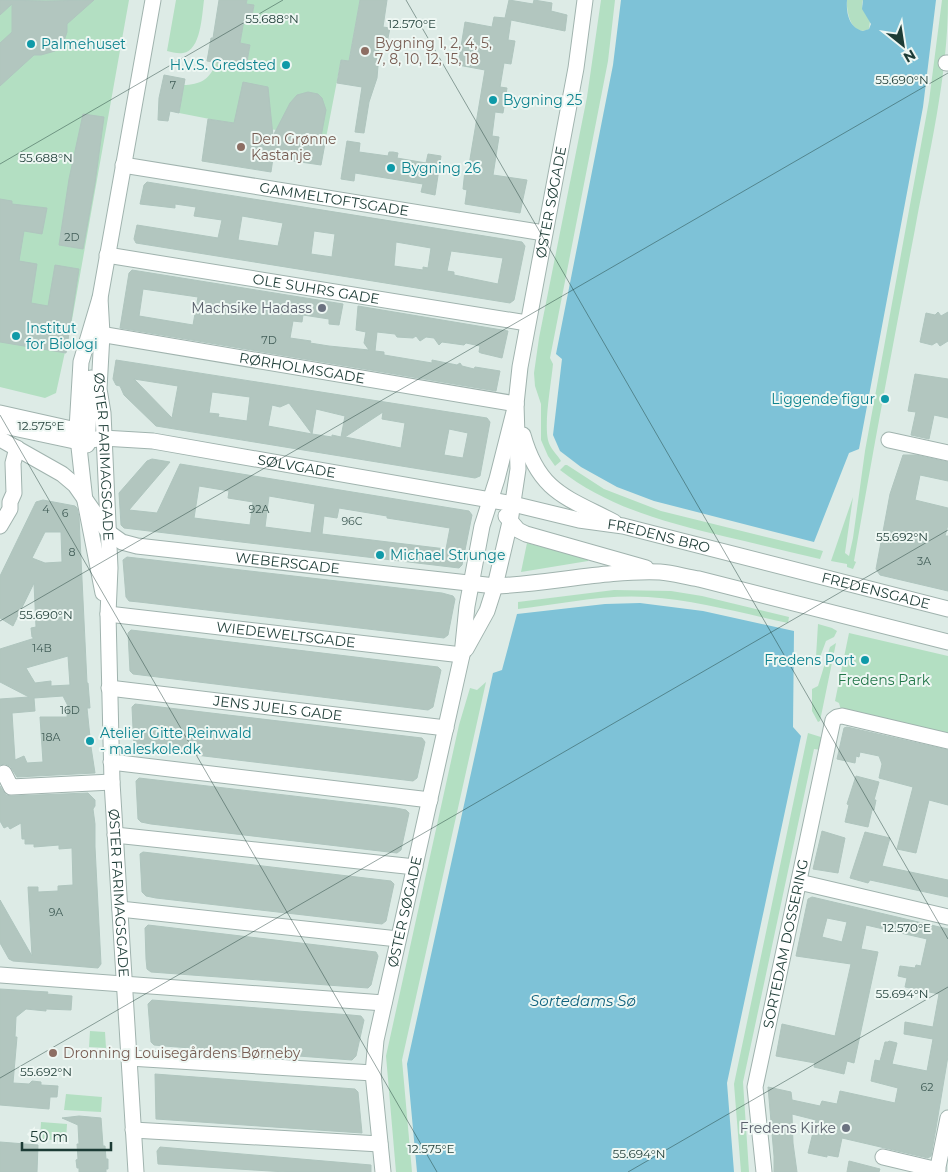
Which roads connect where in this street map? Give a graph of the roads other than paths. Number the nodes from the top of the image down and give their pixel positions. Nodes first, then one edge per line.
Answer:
1 (153, 0) edge
2 (585, 0) edge
3 (123, 165) junction
4 (544, 233) junction
5 (107, 255) junction
6 (527, 323) junction
7 (96, 333) junction
8 (516, 404) junction
9 (0, 413) edge
10 (0, 425) edge
11 (82, 436) junction
12 (103, 438) junction
13 (0, 439) edge
14 (889, 440) dead end
15 (17, 448) junction
16 (948, 453) edge
17 (501, 502) junction
18 (89, 505) junction
19 (510, 522) junction
20 (0, 526) edge
21 (623, 526) junction
22 (108, 532) junction
23 (662, 572) junction
24 (804, 573) joint
25 (471, 584) junction
26 (495, 586) junction
27 (948, 609) edge
28 (108, 614) junction
29 (948, 642) edge
30 (462, 655) junction
31 (109, 688) junction
32 (446, 728) junction
33 (948, 741) edge
34 (111, 762) junction
35 (4, 773) dead end
36 (112, 782) junction
37 (430, 800) junction
38 (115, 835) junction
39 (415, 867) junction
40 (799, 882) junction
41 (120, 909) junction
42 (948, 917) edge
43 (398, 939) junction
44 (0, 975) edge
45 (124, 984) junction
46 (384, 1003) junction
47 (129, 1058) junction
48 (373, 1073) junction
49 (948, 1118) edge
50 (134, 1130) junction
51 (380, 1144) junction
52 (883, 1158) dead end
53 (937, 1171) edge
54 (136, 1172) edge
55 (383, 1172) edge
56 (764, 1172) edge

1 - 3 street, ØSTER FARIMAGSGADE
2 - 4 street, ØSTER SØGADE
3 - 4 street, GAMMELTOFTSGADE
3 - 5 street, ØSTER FARIMAGSGADE
4 - 6 street, ØSTER SØGADE
5 - 6 street, OLE SUHRS GADE
5 - 7 street, ØSTER FARIMAGSGADE
6 - 8 street, ØSTER SØGADE
7 - 8 street, RØRHOLMSGADE
7 - 11 street, ØSTER FARIMAGSGADE
7 - 12 street, ØSTER FARIMAGSGADE
8 - 17 street, ØSTER SØGADE
8 - 17 street, ØSTER SØGADE
8 - 21 street
9 - 11 street, SØLVGADE
10 - 11 street, SØLVGADE
11 - 12 street, SØLVGADE
11 - 18 street, ØSTER FARIMAGSGADE
12 - 17 street, SØLVGADE
12 - 22 street, ØSTER FARIMAGSGADE
13 - 15 street
14 - 16 street
15 - 18 street
15 - 20 street
17 - 19 street
17 - 21 street, FREDENS BRO
17 - 25 street, ØSTER SØGADE
18 - 22 street
18 - 28 street, ØSTER FARIMAGSGADE
19 - 23 street
19 - 26 street, ØSTER SØGADE
21 - 24 street, FREDENS BRO
22 - 25 street, WEBERSGADE
22 - 28 street, ØSTER FARIMAGSGADE
23 - 26 street
23 - 29 street
24 - 27 street, FREDENSGADE
25 - 26 street, WEBERSGADE
25 - 30 street, ØSTER SØGADE
26 - 30 street, ØSTER SØGADE
28 - 30 street, WIEDEWELTSGADE
28 - 31 street, ØSTER FARIMAGSGADE
30 - 32 street, ØSTER SØGADE
31 - 32 street, JENS JUELS GADE
31 - 34 street, ØSTER FARIMAGSGADE
32 - 37 street, ØSTER SØGADE
33 - 40 street, SORTEDAM DOSSERING
34 - 36 street, ØSTER FARIMAGSGADE
34 - 37 street
35 - 36 street
36 - 38 street, ØSTER FARIMAGSGADE
37 - 39 street, ØSTER SØGADE
38 - 39 street
38 - 41 street, ØSTER FARIMAGSGADE
39 - 43 street, ØSTER SØGADE
40 - 42 street
40 - 56 street, SORTEDAM DOSSERING
41 - 43 street
41 - 45 street, ØSTER FARIMAGSGADE
43 - 46 street, ØSTER SØGADE
44 - 45 street
45 - 46 street
45 - 47 street, ØSTER FARIMAGSGADE
46 - 48 street, ØSTER SØGADE
47 - 48 street
47 - 50 street, ØSTER FARIMAGSGADE
48 - 51 street, ØSTER SØGADE
49 - 53 street
50 - 51 street
50 - 54 street, ØSTER FARIMAGSGADE
51 - 55 street, ØSTER SØGADE
52 - 53 street

